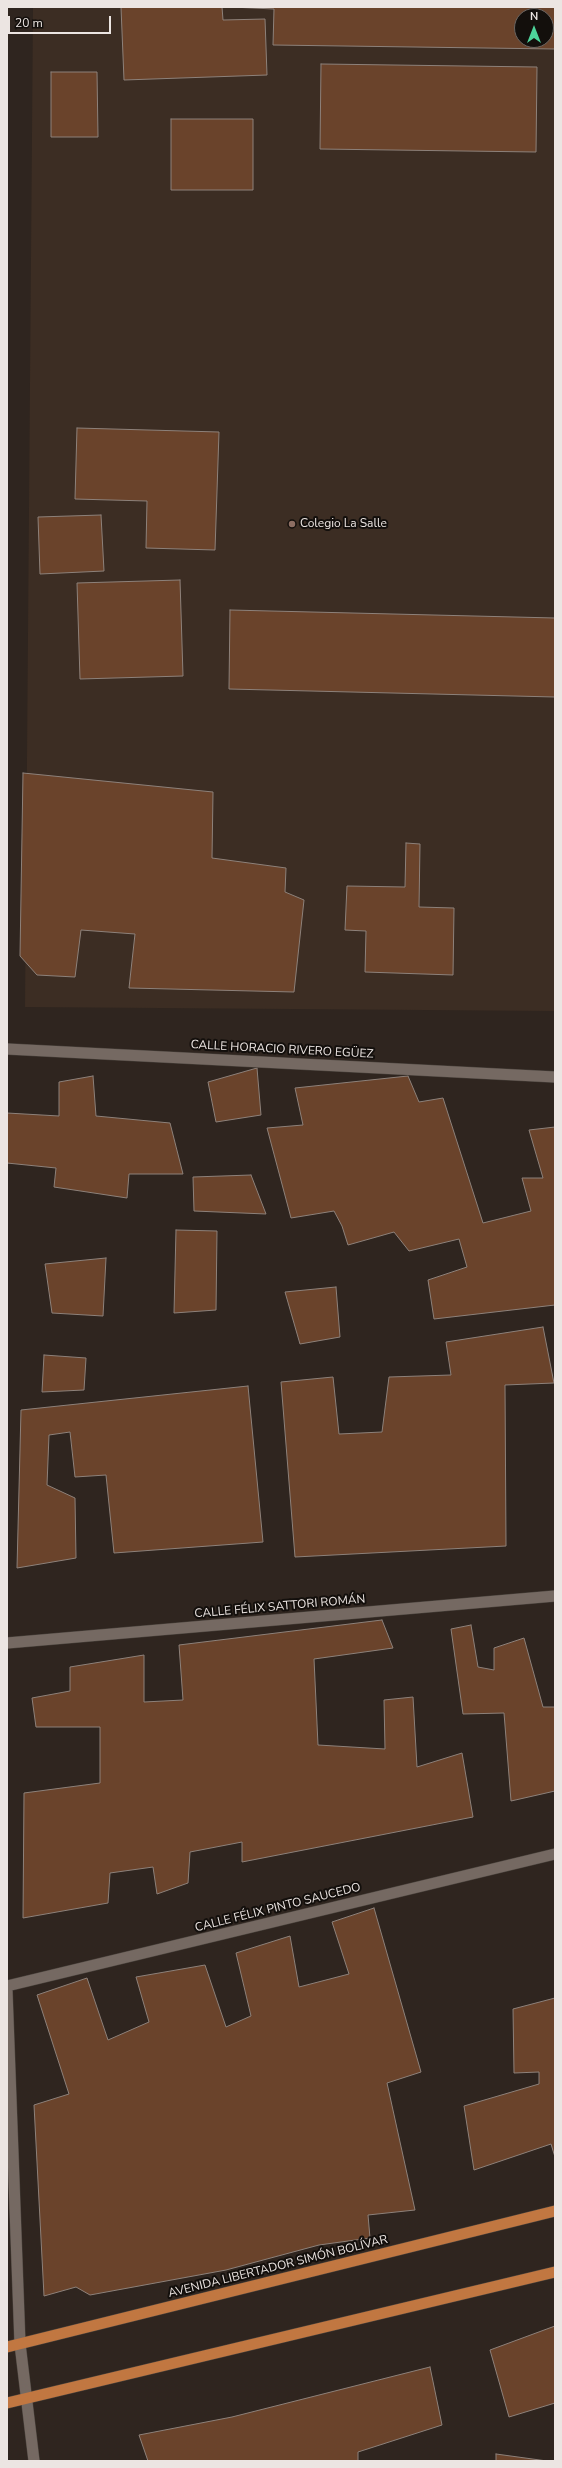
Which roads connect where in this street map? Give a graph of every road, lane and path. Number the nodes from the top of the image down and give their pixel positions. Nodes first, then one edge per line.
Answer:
1 (7, 1049) edge
2 (555, 1077) edge
3 (555, 1596) edge
4 (7, 1643) edge
5 (555, 1854) edge
6 (7, 1986) edge
7 (7, 1991) edge
8 (555, 2211) edge
9 (555, 2272) edge
10 (20, 2344) junction
11 (7, 2347) edge
12 (28, 2398) junction
13 (7, 2403) edge
14 (34, 2461) edge

1 - 2 street, CALLE HORACIO RIVERO EGÜEZ
3 - 4 street, CALLE FÉLIX SATTORI ROMÁN
5 - 6 street, CALLE FÉLIX PINTO SAUCEDO
7 - 10 street
8 - 10 main road, AVENIDA LIBERTADOR SIMÓN BOLÍVAR
9 - 12 main road
10 - 11 main road, AVENIDA LIBERTADOR SIMÓN BOLÍVAR
10 - 12 street
12 - 13 main road
12 - 14 street

